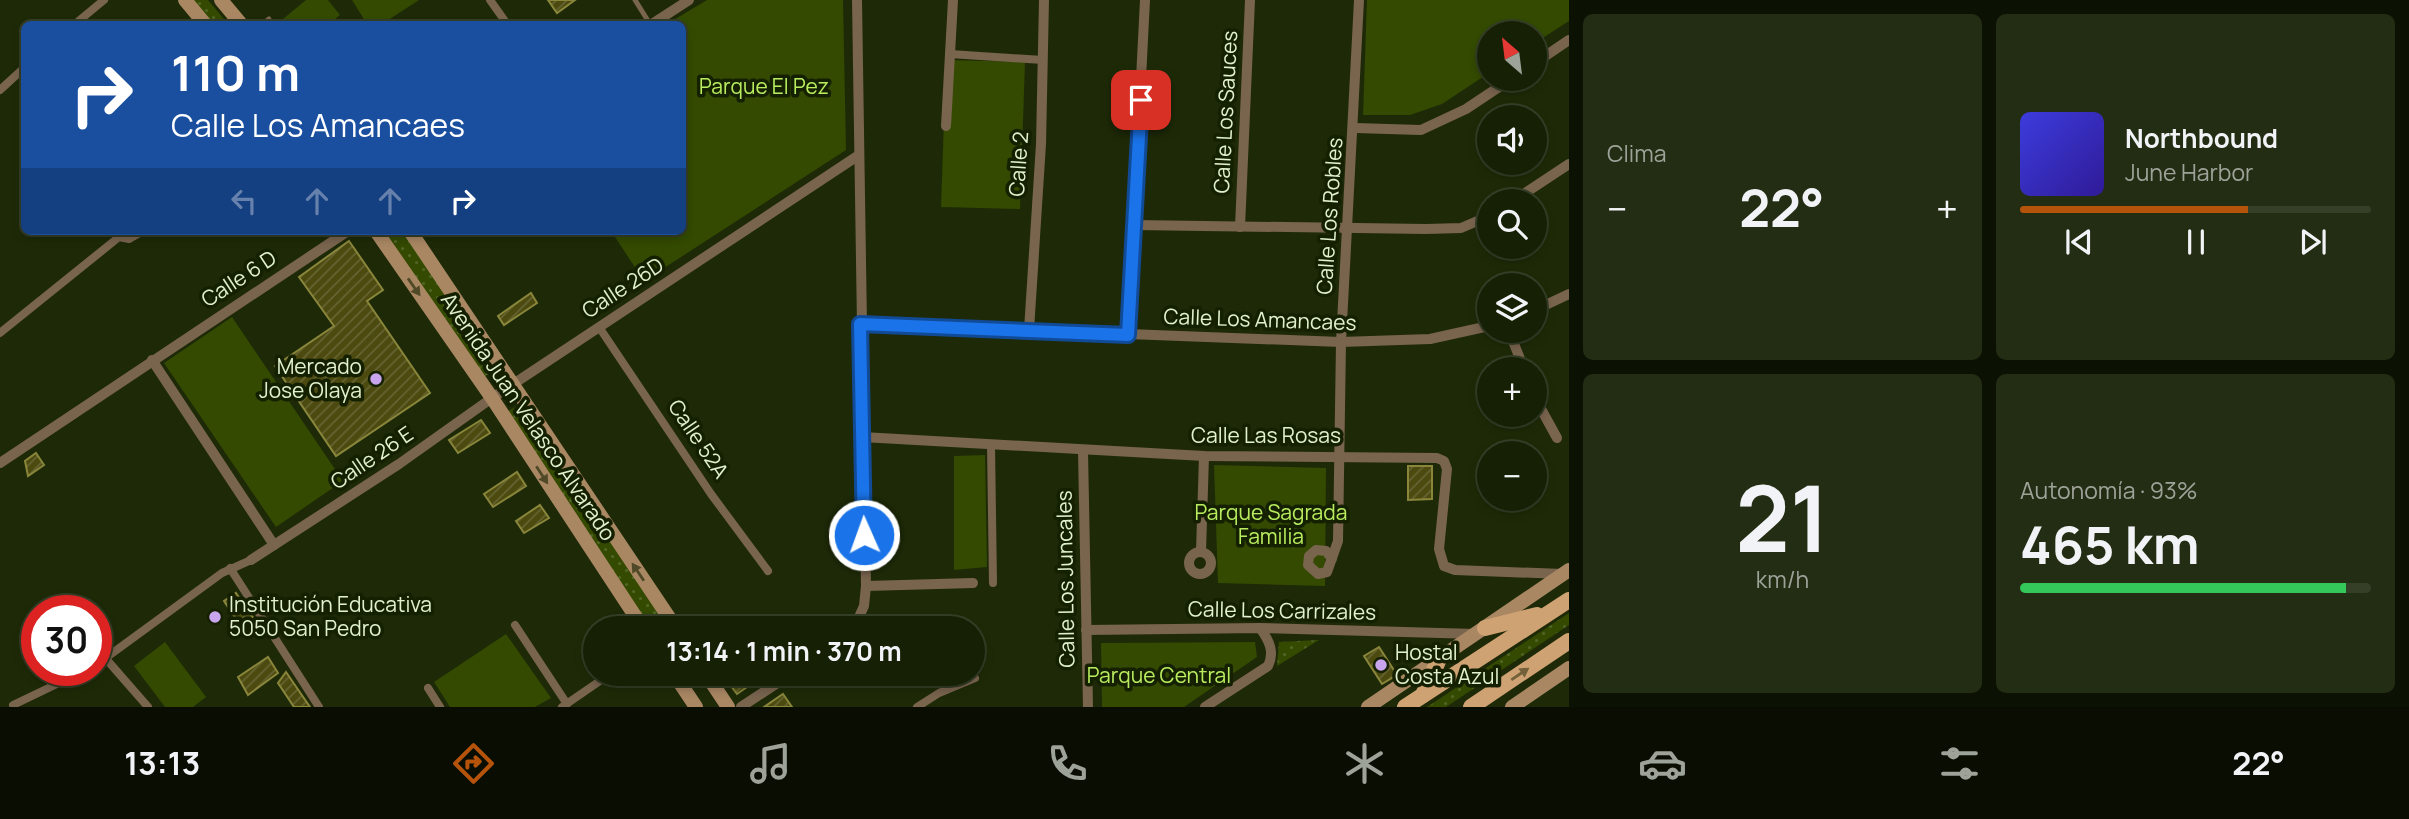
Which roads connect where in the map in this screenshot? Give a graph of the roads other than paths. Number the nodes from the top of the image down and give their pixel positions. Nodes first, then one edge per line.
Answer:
1 (104, 0) edge
2 (185, 0) edge
3 (220, 0) edge
4 (491, 0) edge
5 (635, 0) edge
6 (689, 0) edge
7 (857, 0) edge
8 (953, 0) edge
9 (1044, 0) edge
10 (1145, 0) edge
11 (1250, 0) edge
12 (1359, 0) edge
13 (269, 19) dead end
14 (79, 21) edge
15 (202, 21) edge
16 (238, 21) edge
17 (266, 21) edge
18 (505, 21) edge
19 (649, 21) edge
20 (656, 21) edge
21 (1569, 40) edge
22 (950, 54) junction
23 (1547, 55) edge
24 (1043, 60) junction
25 (21, 71) edge
26 (0, 90) edge
27 (1493, 91) edge
28 (946, 126) dead end
29 (1355, 128) junction
30 (859, 155) junction
31 (1569, 164) edge
32 (1531, 189) edge
33 (1477, 221) edge
34 (1135, 225) junction
35 (1240, 227) junction
36 (1347, 228) junction
37 (137, 235) edge
38 (342, 235) edge
39 (379, 235) edge
40 (413, 235) edge
41 (1569, 294) edge
42 (1547, 304) edge
43 (860, 324) junction
44 (599, 327) junction
45 (1477, 329) edge
46 (1029, 330) junction
47 (0, 333) edge
48 (1128, 335) junction
49 (1342, 342) junction
50 (152, 360) junction
51 (513, 384) junction
52 (492, 398) junction
53 (1547, 420) edge
54 (862, 438) junction
55 (1557, 438) dead end
56 (991, 445) junction
57 (1083, 451) junction
58 (1339, 455) junction
59 (1204, 456) junction
60 (0, 463) edge
61 (274, 545) junction
62 (1201, 552) dead end
63 (1332, 559) dead end
64 (251, 560) joint
65 (230, 568) junction
66 (768, 571) dead end
67 (1566, 572) edge
68 (973, 583) dead end
69 (993, 583) dead end
70 (866, 586) junction
71 (1569, 600) edge
72 (1550, 612) junction
73 (635, 616) edge
74 (668, 616) edge
75 (859, 616) edge
76 (515, 625) dead end
77 (1260, 628) junction
78 (1086, 631) junction
79 (1481, 631) junction
80 (1565, 648) edge
81 (112, 656) edge
82 (1440, 659) junction
83 (112, 666) edge
84 (1569, 668) edge
85 (53, 686) edge
86 (593, 686) edge
87 (682, 686) edge
88 (714, 686) edge
89 (773, 686) edge
90 (956, 686) edge
91 (428, 688) dead end
92 (1423, 695) junction
93 (565, 705) edge
94 (11, 706) edge
95 (148, 707) edge
96 (319, 707) edge
97 (440, 707) edge
98 (696, 707) edge
99 (728, 707) edge
100 (741, 707) edge
101 (917, 707) edge
102 (1088, 707) edge
103 (1205, 707) edge
104 (1368, 707) edge
105 (1405, 707) edge
106 (1471, 707) edge
107 (1512, 707) edge

1 - 14 street
2 - 15 main road
3 - 16 main road
4 - 18 street
5 - 19 lane
6 - 20 street
7 - 30 street
8 - 22 street
9 - 24 street, Calle 2
10 - 34 street
11 - 35 street, Calle Los Sauces
12 - 29 street, Calle Los Robles
13 - 17 lane
21 - 23 street
22 - 24 street
22 - 28 street
24 - 46 street, Calle 2
25 - 26 street
27 - 29 street
29 - 36 street, Calle Los Robles
30 - 43 street
30 - 44 street, Calle 26D
31 - 32 street
33 - 36 street
34 - 35 street
34 - 48 street
35 - 36 street
36 - 49 street, Calle Los Robles
37 - 47 street
38 - 50 street, Calle 6 D
39 -> 52 main road, Avenida Juan Velasco Alvarado
40 - 51 main road, Avenida Juan Velasco Alvarado
41 - 42 street
43 - 46 street, Calle Los Amancaes
43 - 54 street
44 - 51 street, Calle 26D
44 - 66 street, Calle 52A
45 - 49 street, Calle Los Amancaes
46 - 48 street, Calle Los Amancaes
48 - 49 street, Calle Los Amancaes
49 - 58 street, Calle Los Robles
50 - 60 street, Calle 6 D
50 - 61 street
51 - 52 street, Calle 26 E
74 -> 51 main road, Avenida Juan Velasco Alvarado
52 - 61 street, Calle 26 E
52 -> 73 main road, Avenida Juan Velasco Alvarado
53 - 55 street
54 - 56 street, Calle Las Rosas
54 - 70 street
56 - 57 street, Calle Las Rosas
56 - 69 street
57 - 59 street, Calle Las Rosas
57 - 78 street, Calle Los Juncales
58 - 59 street, Calle Las Rosas
58 - 63 street, Calle Los Robles
58 - 67 street, Calle Las Rosas
59 - 62 street
61 - 64 street, Calle 26 E
64 - 65 street
65 - 81 street
65 - 96 street
67 - 79 main road
68 - 70 street
70 - 75 street
71 - 72 main road
72 - 79 main road
72 - 92 main road
76 - 93 street
77 - 78 street, Calle Los Carrizales
77 - 79 street, Calle Los Carrizales
77 - 103 street
78 - 102 street, Calle Los Juncales
79 - 82 main road
106 -> 80 main road
82 - 92 main road
82 - 104 main road
83 - 95 street
84 - 107 main road
85 - 94 street
86 - 93 street
87 - 98 main road
88 - 99 main road
89 - 100 street
90 - 101 street
91 - 97 street
92 - 105 main road

